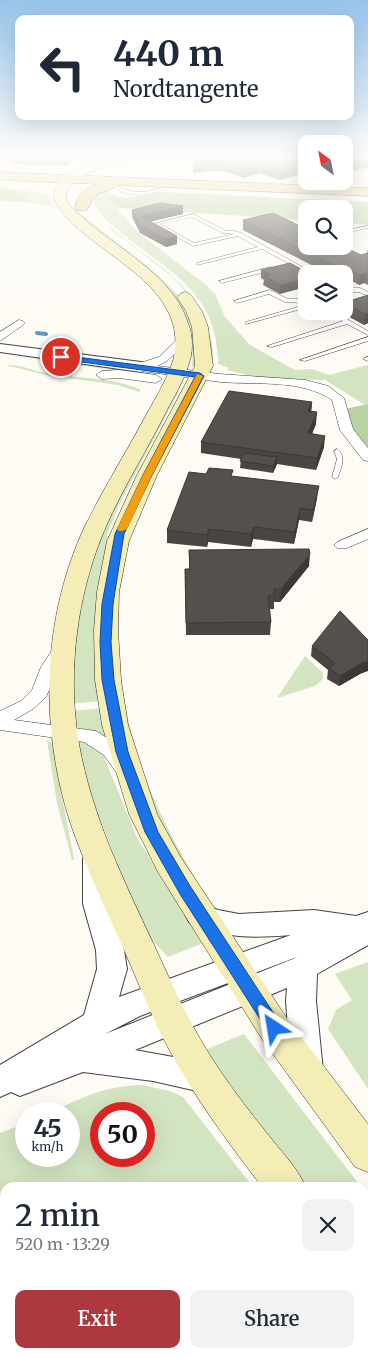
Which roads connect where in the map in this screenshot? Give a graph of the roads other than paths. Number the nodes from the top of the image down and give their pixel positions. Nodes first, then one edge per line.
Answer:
1 (79, 221) edge
2 (98, 221) edge
3 (167, 221) edge
4 (205, 221) edge
5 (368, 227) edge
6 (245, 228) edge
7 (353, 230) edge
8 (237, 233) junction
9 (264, 247) junction
10 (293, 263) junction
11 (199, 264) dead end
12 (284, 265) edge
13 (298, 266) edge
14 (275, 268) edge
15 (222, 281) dead end
16 (353, 290) edge
17 (368, 295) edge
18 (360, 298) edge
19 (237, 301) dead end
20 (298, 301) edge
21 (298, 308) edge
22 (344, 320) edge
23 (347, 322) junction
24 (19, 323) dead end
25 (248, 323) dead end
26 (368, 333) edge
27 (184, 337) junction
28 (0, 338) edge
29 (368, 339) edge
30 (270, 346) dead end
31 (0, 348) edge
32 (0, 357) edge
33 (303, 360) dead end
34 (141, 367) junction
35 (102, 375) junction
36 (198, 379) junction
37 (172, 384) junction
38 (337, 451) dead end
39 (368, 457) edge
40 (335, 478) dead end
41 (368, 533) edge
42 (342, 546) dead end
43 (64, 642) junction
44 (0, 719) edge
45 (0, 724) edge
46 (65, 732) junction
47 (134, 788) junction
48 (96, 853) junction
49 (199, 914) junction
50 (365, 928) edge
51 (303, 968) junction
52 (242, 978) junction
53 (166, 1007) junction
54 (97, 1023) junction
55 (84, 1058) junction
56 (308, 1074) junction
57 (206, 1078) junction
58 (0, 1082) edge
59 (0, 1089) edge
60 (368, 1154) edge
61 (283, 1182) edge

1 - 27 main road
2 - 36 main road
3 - 8 lane
4 - 8 lane
5 - 7 lane
6 - 8 lane
8 - 9 lane
9 - 10 lane
9 - 11 lane
10 - 12 lane
10 - 13 lane
14 - 15 lane
16 - 17 lane
17 - 18 lane
19 - 20 lane
21 - 25 lane
22 - 23 lane
23 - 26 lane
23 - 30 lane
24 - 28 street
27 - 34 street
27 - 37 main road
29 - 33 lane
31 - 34 street
32 - 35 street
34 - 37 street
35 - 37 street
35 - 37 street
36 - 37 street
36 - 39 street
36 - 47 main road
37 - 43 main road
38 - 40 lane
41 - 42 street
43 - 44 street
43 - 46 main road
45 - 46 street
46 - 47 street
46 - 48 main road
47 - 49 main road
48 - 53 main road
48 - 54 street
49 - 50 street
49 - 52 main road
50 - 51 street
50 - 52 street
51 - 52 street
51 - 56 street
52 - 53 street
52 - 56 main road
53 - 54 street
53 - 55 street
53 - 57 main road
54 - 58 street
55 - 57 street
55 - 59 street
56 - 60 main road
57 - 61 main road

